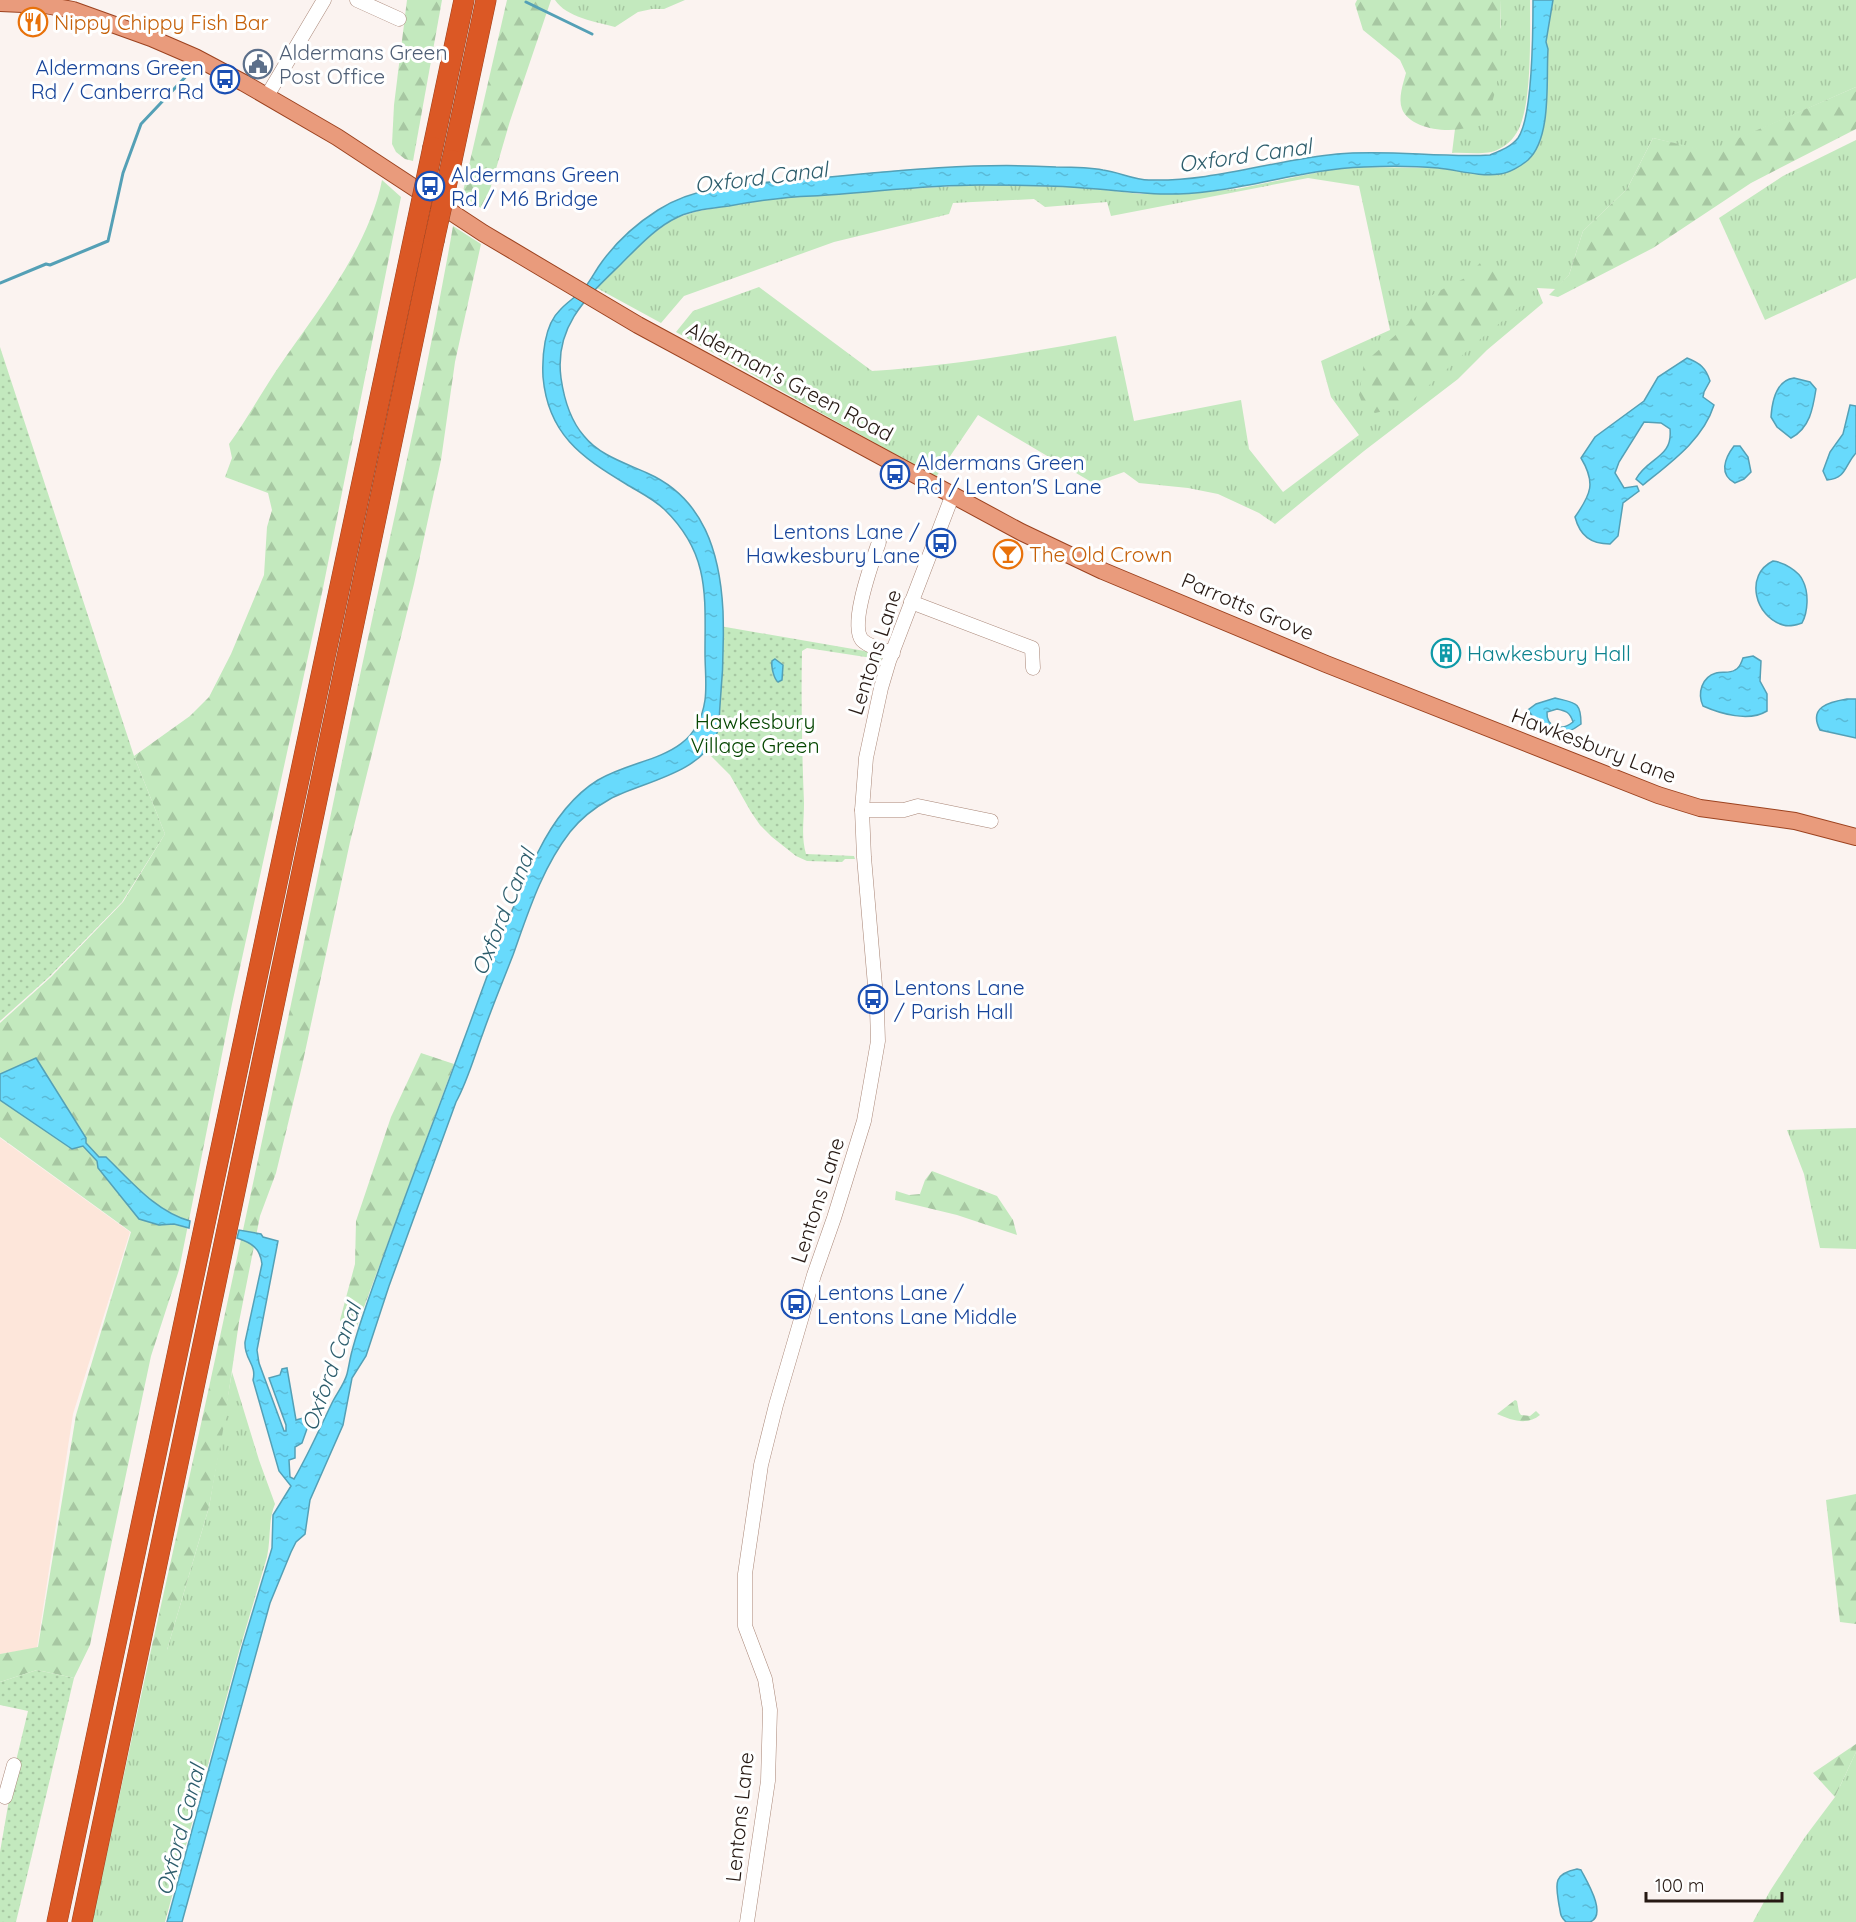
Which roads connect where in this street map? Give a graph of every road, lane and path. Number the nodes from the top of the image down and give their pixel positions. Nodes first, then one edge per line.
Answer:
1 (324, 0) edge
2 (357, 0) edge
3 (464, 0) edge
4 (486, 0) edge
5 (0, 3) edge
6 (399, 19) dead end
7 (267, 96) junction
8 (953, 494) junction
9 (1021, 532) joint
10 (879, 542) dead end
11 (911, 602) junction
12 (893, 653) junction
13 (1326, 664) joint
14 (1033, 668) dead end
15 (862, 810) junction
16 (987, 822) dead end
17 (1856, 837) edge
18 (14, 1765) dead end
19 (5, 1782) edge
20 (5, 1797) dead end
21 (57, 1922) edge
22 (82, 1922) edge
23 (747, 1922) edge

1 - 7 street
2 - 6 street
3 - 21 highway, bridge
4 - 22 highway, bridge
5 - 7 main road
7 - 8 main road, Alderman's Green Road
8 - 9 main road, Alderman's Green Road
8 - 11 street, Lentons Lane
9 - 13 main road, Parrotts Grove
10 - 12 street
11 - 12 street, Lentons Lane
11 - 14 street
12 - 15 street, Lentons Lane
13 - 17 main road, Hawkesbury Lane
15 - 16 street
15 - 23 street, Lentons Lane
18 - 19 street
19 - 20 street

